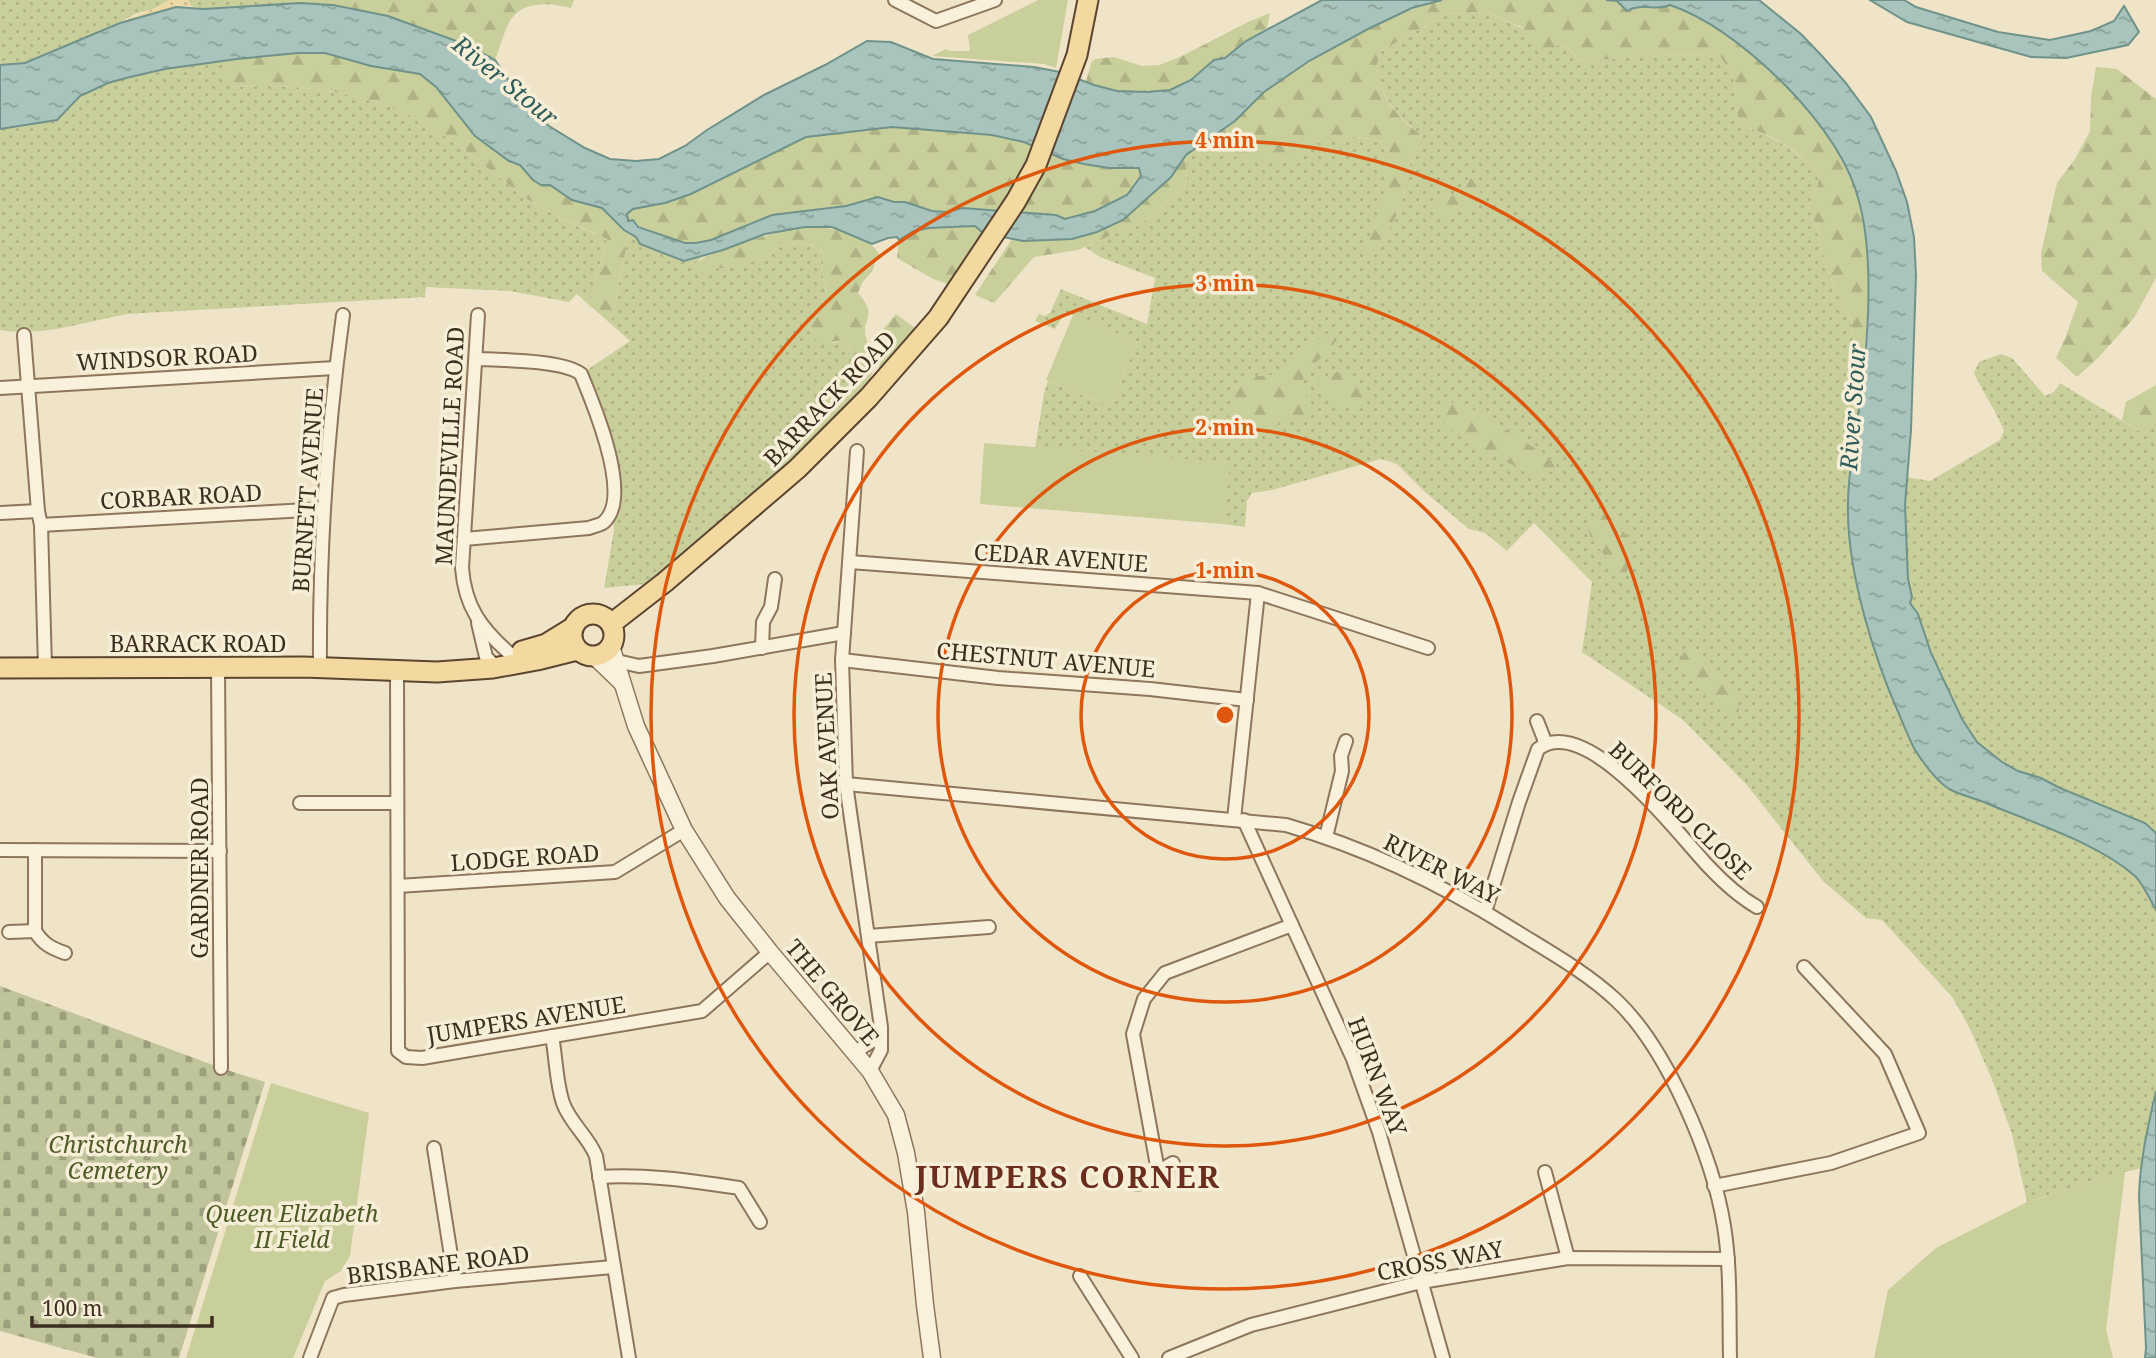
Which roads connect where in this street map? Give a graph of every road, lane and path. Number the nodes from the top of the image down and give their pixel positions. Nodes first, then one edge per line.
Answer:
1 (895, 0) edge
2 (995, 0) edge
3 (1088, 0) edge
4 (343, 315) dead end
5 (478, 315) dead end
6 (24, 335) dead end
7 (476, 359) junction
8 (335, 368) junction
9 (28, 386) junction
10 (0, 388) edge
11 (858, 451) dead end
12 (323, 509) junction
13 (38, 512) junction
14 (0, 513) edge
15 (41, 525) junction
16 (464, 539) junction
17 (850, 562) junction
18 (775, 579) dead end
19 (1258, 593) junction
20 (477, 619) junction
21 (611, 624) junction
22 (572, 628) junction
23 (844, 633) junction
24 (762, 648) junction
25 (1428, 648) dead end
26 (586, 653) junction
27 (614, 654) junction
28 (497, 659) junction
29 (842, 660) junction
30 (46, 667) junction
31 (0, 668) edge
32 (218, 668) junction
33 (320, 668) junction
34 (397, 669) junction
35 (621, 682) junction
36 (1247, 700) junction
37 (1537, 721) dead end
38 (1346, 741) dead end
39 (1546, 744) junction
40 (846, 784) junction
41 (300, 803) dead end
42 (397, 803) junction
43 (1239, 819) junction
44 (684, 830) junction
45 (1326, 836) junction
46 (0, 850) edge
47 (35, 850) junction
48 (220, 851) junction
49 (398, 886) junction
50 (1757, 907) dead end
51 (1485, 912) junction
52 (1292, 925) junction
53 (989, 927) dead end
54 (35, 931) junction
55 (9, 932) dead end
56 (868, 936) junction
57 (65, 953) dead end
58 (770, 953) junction
59 (1804, 967) dead end
60 (552, 1036) junction
61 (880, 1036) junction
62 (855, 1052) junction
63 (221, 1068) dead end
64 (870, 1071) junction
65 (434, 1148) dead end
66 (1173, 1163) dead end
67 (1158, 1171) junction
68 (1545, 1172) dead end
69 (599, 1177) junction
70 (1137, 1184) dead end
71 (1714, 1185) junction
72 (760, 1222) dead end
73 (1568, 1258) junction
74 (1728, 1259) junction
75 (613, 1267) junction
76 (1080, 1276) dead end
77 (455, 1281) junction
78 (1421, 1282) junction
79 (310, 1358) edge
80 (629, 1358) edge
81 (932, 1358) edge
82 (1132, 1358) edge
83 (1169, 1358) edge
84 (1443, 1358) edge
85 (1730, 1358) edge

1 - 2 street
3 - 21 main road, BARRACK ROAD
4 - 8 street, BURNETT AVENUE
5 - 7 street, MAUNDEVILLE ROAD
6 - 9 street
7 - 16 street, MAUNDEVILLE ROAD
7 - 16 street
8 - 9 street, WINDSOR ROAD
8 - 12 street, BURNETT AVENUE
9 - 10 street, WINDSOR ROAD
9 - 13 street
11 - 17 street, OAK AVENUE
12 - 15 street, CORBAR ROAD
12 - 33 street, BURNETT AVENUE
13 - 14 street
13 - 15 street
15 - 30 street
16 - 20 street, MAUNDEVILLE ROAD
17 - 19 street, CEDAR AVENUE
17 - 23 street, OAK AVENUE
18 - 24 street
19 - 25 street, CEDAR AVENUE
19 - 36 street
20 - 28 street, MAUNDEVILLE ROAD
20 - 28 street, MAUNDEVILLE ROAD
21 - 22 main road
21 - 27 main road
22 - 26 main road
22 - 28 main road, BARRACK ROAD
23 - 24 street
23 - 29 street, OAK AVENUE
24 - 27 street
26 - 27 main road
26 - 28 main road, BARRACK ROAD
26 - 35 street, THE GROVE
27 - 35 street, THE GROVE
28 - 34 main road, BARRACK ROAD
29 - 36 street, CHESTNUT AVENUE
29 - 40 street, OAK AVENUE
30 - 31 main road, BARRACK ROAD
30 - 32 main road, BARRACK ROAD
32 - 33 main road, BARRACK ROAD
32 - 48 street, GARDNER ROAD
33 - 34 main road, BARRACK ROAD
34 - 42 street, JUMPERS AVENUE
35 - 44 street, THE GROVE
36 - 43 street
37 - 39 street
38 - 45 street
39 - 50 street, BURFORD CLOSE
39 - 51 street
40 - 43 street, RIVER WAY
40 - 56 street, OAK AVENUE
41 - 42 street
42 - 49 street, JUMPERS AVENUE
43 - 45 street, RIVER WAY
43 - 52 street, HURN WAY
44 - 49 street, LODGE ROAD
44 - 58 street, THE GROVE
45 - 51 street, RIVER WAY
46 - 47 street
47 - 48 street
47 - 54 street
48 - 63 street, GARDNER ROAD
49 - 60 street, JUMPERS AVENUE
51 - 71 street, RIVER WAY
52 - 67 street
52 - 78 street, HURN WAY
53 - 56 street
54 - 55 street
54 - 57 street
56 - 61 street, OAK AVENUE
58 - 60 street, JUMPERS AVENUE
58 - 62 street, THE GROVE
59 - 71 street
60 - 69 street
61 - 62 street
61 - 64 street, OAK AVENUE
62 - 64 street, THE GROVE
64 - 81 street, THE GROVE
65 - 77 street
66 - 67 street
67 - 70 street
68 - 73 street
69 - 72 street
69 - 75 street
71 - 74 street, RIVER WAY
73 - 74 street, CROSS WAY
73 - 78 street, CROSS WAY
74 - 85 street, RIVER WAY
75 - 77 street, BRISBANE ROAD
75 - 80 street
76 - 82 street
77 - 79 street, BRISBANE ROAD
78 - 83 street, CROSS WAY
78 - 84 street, HURN WAY

